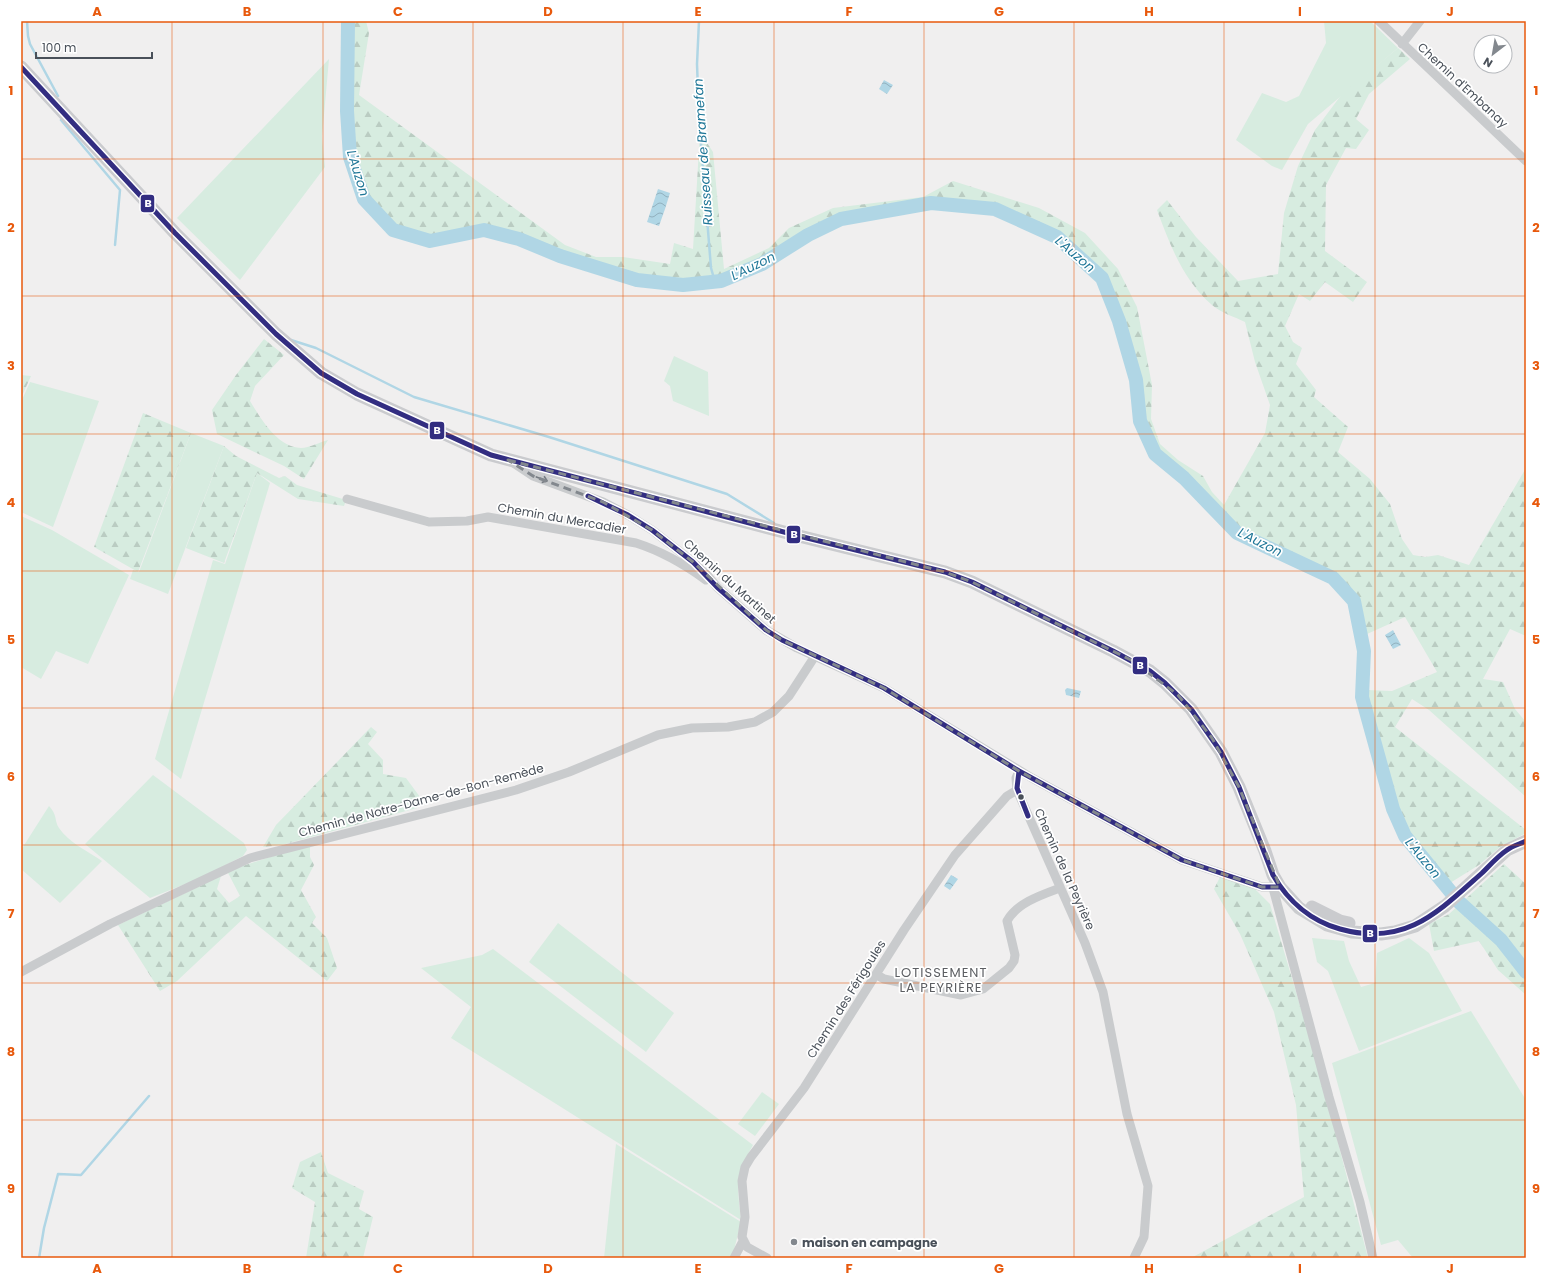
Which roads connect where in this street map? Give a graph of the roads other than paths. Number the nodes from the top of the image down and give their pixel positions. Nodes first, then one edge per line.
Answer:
1 (1379, 21) edge
2 (1420, 21) edge
3 (1402, 44) junction
4 (21, 67) edge
5 (1526, 161) edge
6 (508, 460) junction
7 (347, 499) dead end
8 (717, 587) junction
9 (815, 656) junction
10 (1019, 770) junction
11 (1017, 790) junction
12 (1526, 841) edge
13 (1526, 849) edge
14 (1478, 877) junction
15 (1279, 885) junction
16 (1060, 888) junction
17 (1433, 914) junction
18 (21, 972) edge
19 (877, 975) junction
20 (743, 1241) junction
21 (734, 1258) edge
22 (768, 1258) edge
23 (1134, 1258) edge
24 (1373, 1258) edge

1 - 3 street, Chemin d'Embanay
2 - 3 street
3 - 5 street, Chemin d'Embanay
4 - 6 main road
6 -> 8 street, Chemin du Martinet
6 - 15 main road
7 - 8 street, Chemin du Mercadier
8 - 9 street, Chemin du Martinet
9 - 10 street, Chemin du Martinet
9 - 18 street, Chemin de Notre-Dame-de-Bon-Remède
10 - 11 street, Chemin de la Peyrière
10 - 15 street
11 - 16 street, Chemin de la Peyrière
11 - 19 street, Chemin des Férigoules
12 - 14 main road
13 - 14 main road
14 - 17 main road
15 - 17 main road
15 - 17 main road
15 - 24 street
16 - 19 street
16 - 23 street, Chemin de la Peyrière
19 - 20 street, Chemin des Férigoules
20 - 21 street, Chemin des Férigoules
20 - 22 street

